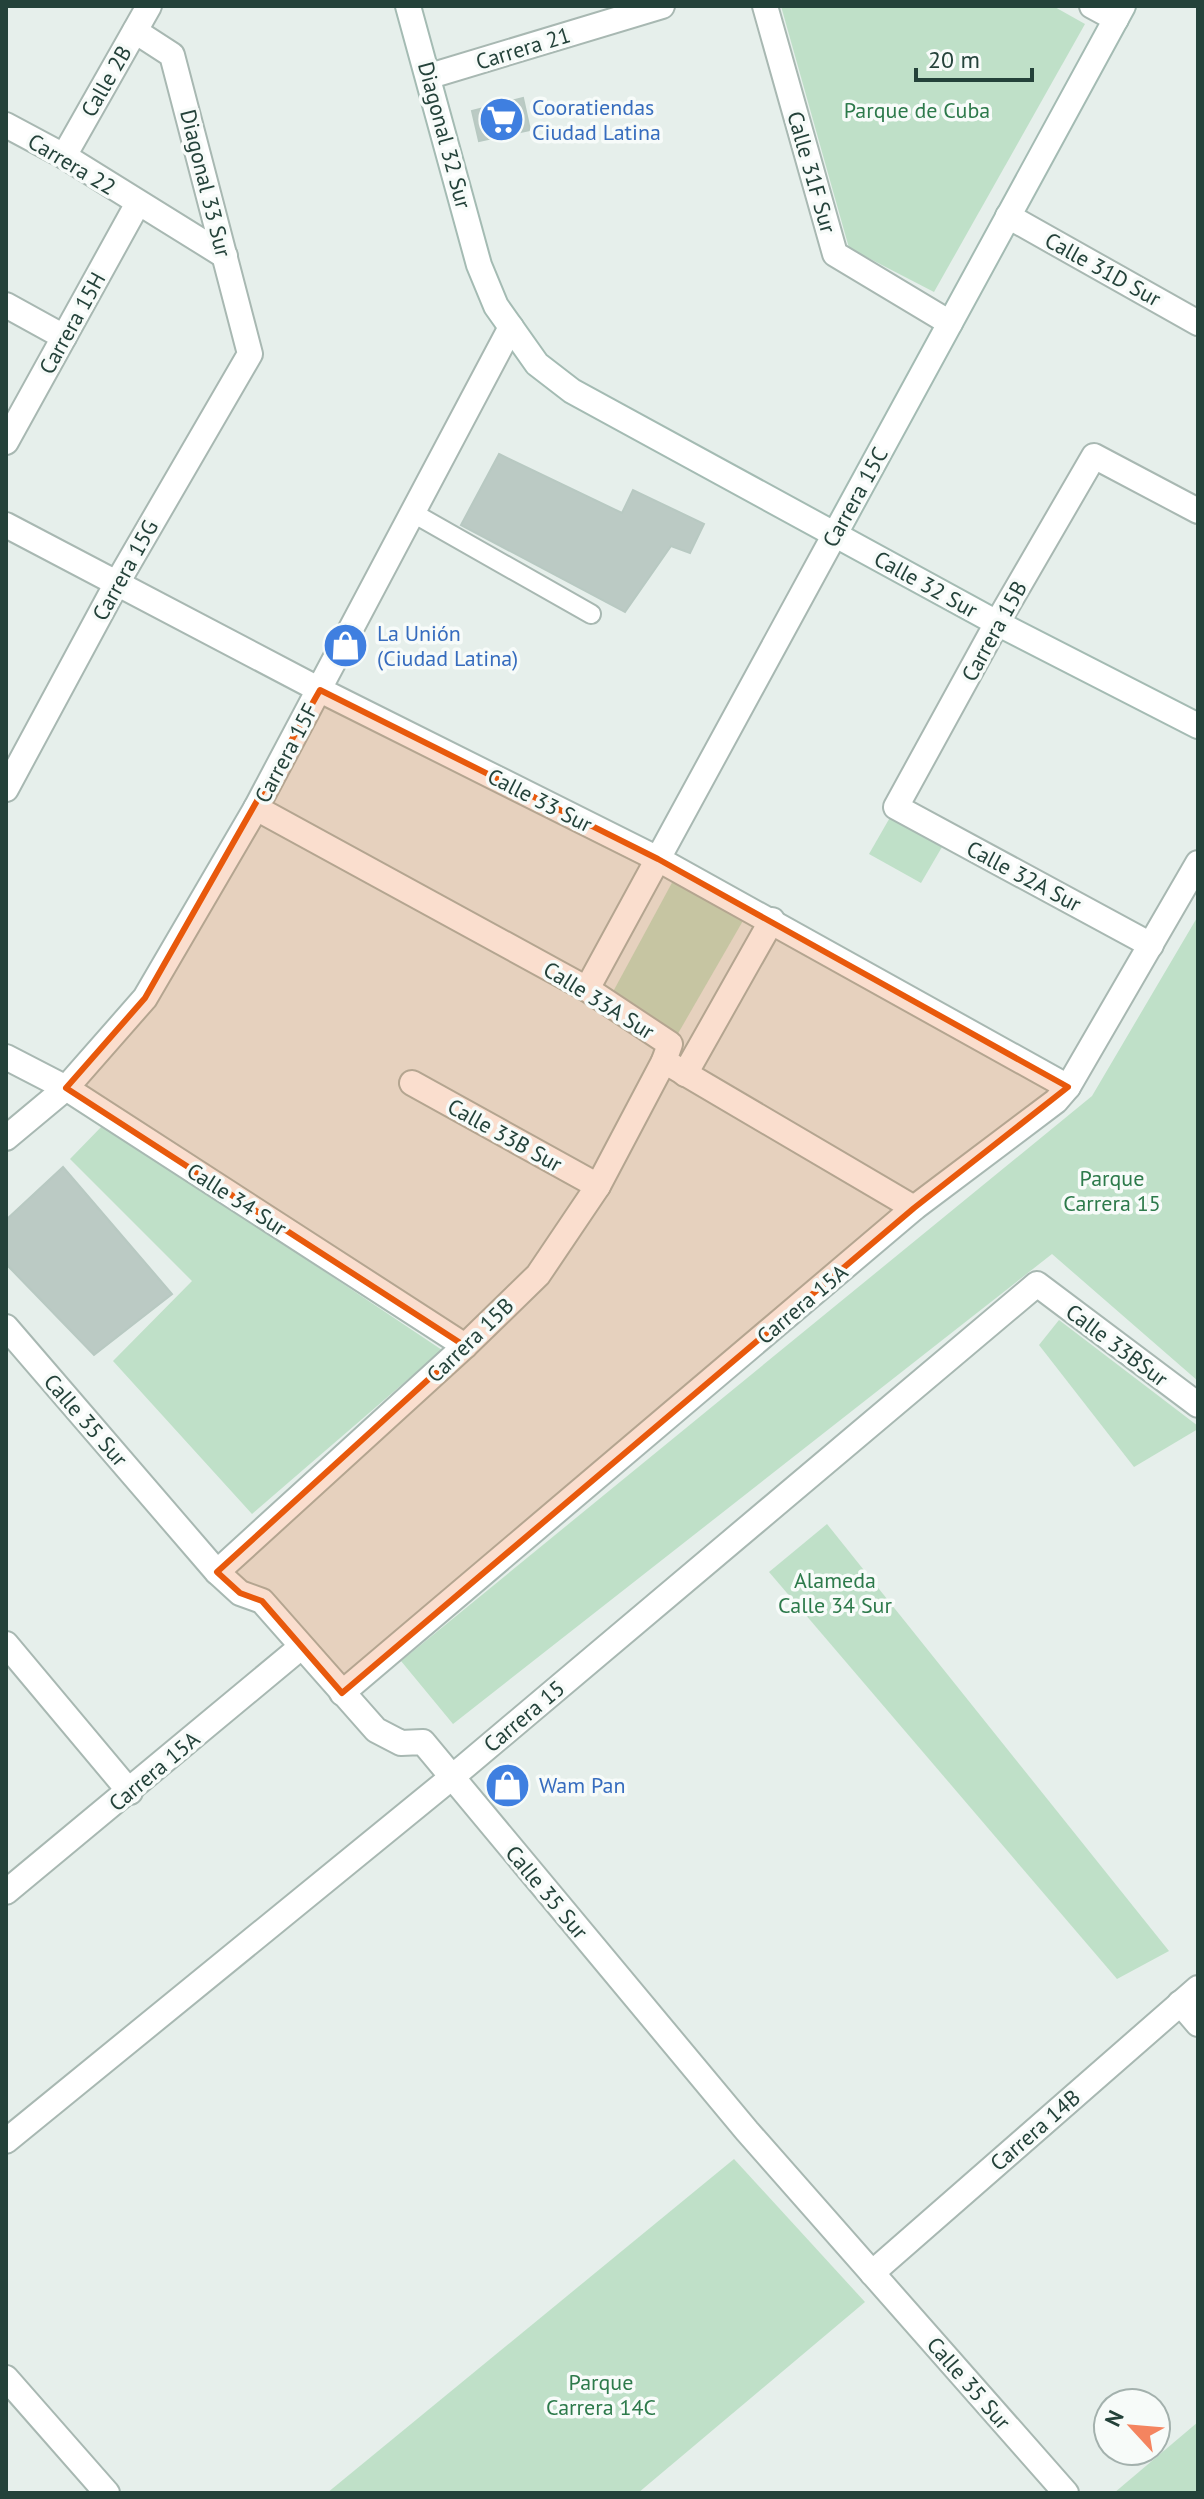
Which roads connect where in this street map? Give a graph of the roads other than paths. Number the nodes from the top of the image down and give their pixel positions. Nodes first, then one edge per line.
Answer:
1 (149, 6) edge
2 (408, 6) edge
3 (662, 6) edge
4 (765, 6) edge
5 (1092, 6) edge
6 (1119, 13) edge
7 (592, 16) edge
8 (135, 31) junction
9 (430, 76) junction
10 (6, 125) edge
11 (64, 156) junction
12 (138, 203) junction
13 (1008, 216) junction
14 (225, 256) junction
15 (6, 305) edge
16 (950, 323) junction
17 (1198, 323) edge
18 (511, 327) junction
19 (64, 337) junction
20 (250, 354) joint
21 (6, 442) edge
22 (1198, 511) edge
23 (413, 513) junction
24 (6, 525) edge
25 (835, 534) junction
26 (117, 583) junction
27 (591, 614) dead end
28 (997, 623) junction
29 (320, 690) junction
30 (1198, 726) edge
31 (6, 789) edge
32 (896, 807) joint
33 (256, 808) junction
34 (658, 859) junction
35 (1198, 863) edge
36 (772, 920) junction
37 (1151, 945) junction
38 (587, 989) junction
39 (6, 1057) edge
40 (675, 1068) junction
41 (412, 1083) dead end
42 (1068, 1087) junction
43 (66, 1088) junction
44 (6, 1138) edge
45 (598, 1186) junction
46 (914, 1208) junction
47 (1037, 1284) joint
48 (6, 1327) edge
49 (465, 1346) junction
50 (1198, 1405) edge
51 (217, 1572) junction
52 (6, 1644) edge
53 (301, 1647) junction
54 (342, 1693) junction
55 (451, 1778) junction
56 (130, 1792) junction
57 (6, 1892) edge
58 (1189, 1995) edge
59 (1198, 2024) edge
60 (6, 2141) edge
61 (872, 2273) junction
62 (6, 2378) edge
63 (107, 2493) edge
64 (1066, 2493) edge

1 - 8 street, Calle 2B
2 - 9 street, Diagonal 32 Sur
3 - 7 street, Carrera 21
4 - 16 street, Calle 31F Sur
5 - 6 street
6 - 13 street, Carrera 15C
7 - 9 street, Carrera 21
8 - 11 street, Calle 2B
8 - 14 street, Diagonal 33 Sur
9 - 18 street, Diagonal 32 Sur
10 - 11 street, Carrera 22
11 - 12 street, Carrera 22
12 - 14 street, Carrera 22
12 - 19 street, Carrera 15H
13 - 16 street, Carrera 15C
13 - 17 street, Calle 31D Sur
14 - 20 street, Diagonal 33 Sur
15 - 19 street
16 - 25 street, Carrera 15C
18 - 23 street, Carrera 15F
18 - 25 street, Calle 32 Sur
19 - 21 street, Carrera 15H
20 - 26 street, Carrera 15G
22 - 28 street, Carrera 15B
23 - 27 lane
23 - 29 street, Carrera 15F
24 - 26 street, Calle 33 Sur
25 - 28 street, Calle 32 Sur
25 - 34 street, Carrera 15C
26 - 29 street, Calle 33 Sur
26 - 31 street, Carrera 15G
28 - 30 street, Calle 32 Sur
28 - 32 street, Carrera 15B
29 - 33 street, Carrera 15F
29 - 34 street, Calle 33 Sur
32 - 37 street, Calle 32A Sur
33 - 38 street, Calle 33A Sur
33 - 43 street, Carrera 15F
34 - 36 street, Calle 33 Sur
34 - 38 street, Carrera 15C
35 - 37 street, Carrera 15A
36 - 40 street, Carrera 15B
36 - 42 street, Calle 33 Sur
37 - 42 street, Carrera 15A
38 - 40 street, Calle 33A Sur
39 - 43 street, Calle 34 Sur
40 - 45 street, Carrera 15B
40 - 46 street
41 - 45 street, Calle 33B Sur
42 - 46 street, Carrera 15A
43 - 44 street, Carrera 15F
43 - 49 street, Calle 34 Sur
45 - 49 street, Carrera 15B
46 - 54 street, Carrera 15A
47 - 50 street, Calle 33BSur
47 - 55 street, Carrera 15
48 - 51 street, Calle 35 Sur
49 - 51 street, Carrera 15B
51 - 53 street, Calle 35 Sur
52 - 56 street
53 - 54 street, Calle 35 Sur
53 - 56 street, Carrera 15A
54 - 55 street, Calle 35 Sur
55 - 60 street, Carrera 15
55 - 61 street, Calle 35 Sur
56 - 57 street, Carrera 15A
58 - 59 street
58 - 61 street, Carrera 14B
61 - 64 street, Calle 35 Sur
62 - 63 street

